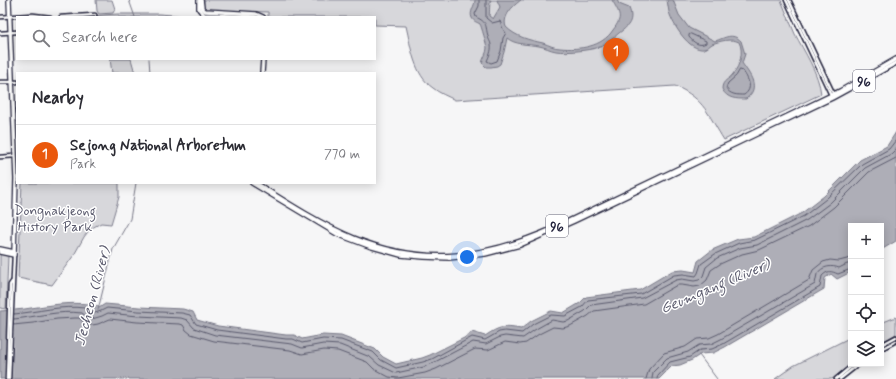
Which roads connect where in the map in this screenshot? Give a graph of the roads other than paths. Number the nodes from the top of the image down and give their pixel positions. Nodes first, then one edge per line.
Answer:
1 (9, 0) edge
2 (200, 0) edge
3 (786, 0) edge
4 (789, 0) edge
5 (95, 15) dead end
6 (10, 16) junction
7 (42, 16) edge
8 (78, 16) edge
9 (230, 16) edge
10 (261, 16) edge
11 (0, 17) edge
12 (10, 32) junction
13 (16, 32) edge
14 (0, 33) edge
15 (896, 59) edge
16 (264, 60) edge
17 (896, 62) edge
18 (264, 72) edge
19 (0, 82) edge
20 (12, 82) junction
21 (16, 82) edge
22 (828, 87) junction
23 (840, 91) junction
24 (833, 96) junction
25 (825, 98) junction
26 (15, 156) junction
27 (0, 157) edge
28 (256, 184) edge
29 (263, 189) junction
30 (0, 249) edge
31 (0, 252) edge
32 (14, 253) junction
33 (896, 337) edge
34 (896, 341) edge
35 (884, 343) edge
36 (884, 347) edge
37 (850, 367) edge
38 (855, 367) edge
39 (8, 379) edge
40 (836, 379) edge
41 (840, 379) edge

1 - 6 main road
2 - 9 main road
2 - 10 main road
3 - 22 street
4 - 22 street
5 - 8 street
6 - 7 street
6 - 11 street
6 - 12 main road
12 - 13 street
12 - 14 street
12 - 20 main road
15 - 23 main road, 96
16 - 18 main road
17 - 24 main road, 96
19 - 20 street
20 - 21 street
20 - 26 main road
22 - 23 street
22 - 24 street
22 - 25 street
23 - 24 main road, 96
24 - 25 main road, 96
24 - 29 main road, 96
25 - 29 main road, 96
26 - 27 street
26 - 32 main road
28 - 29 main road, 96
30 - 32 main road
31 - 32 main road
32 - 39 street
33 - 35 street
34 - 36 street
37 - 40 street
38 - 41 street

